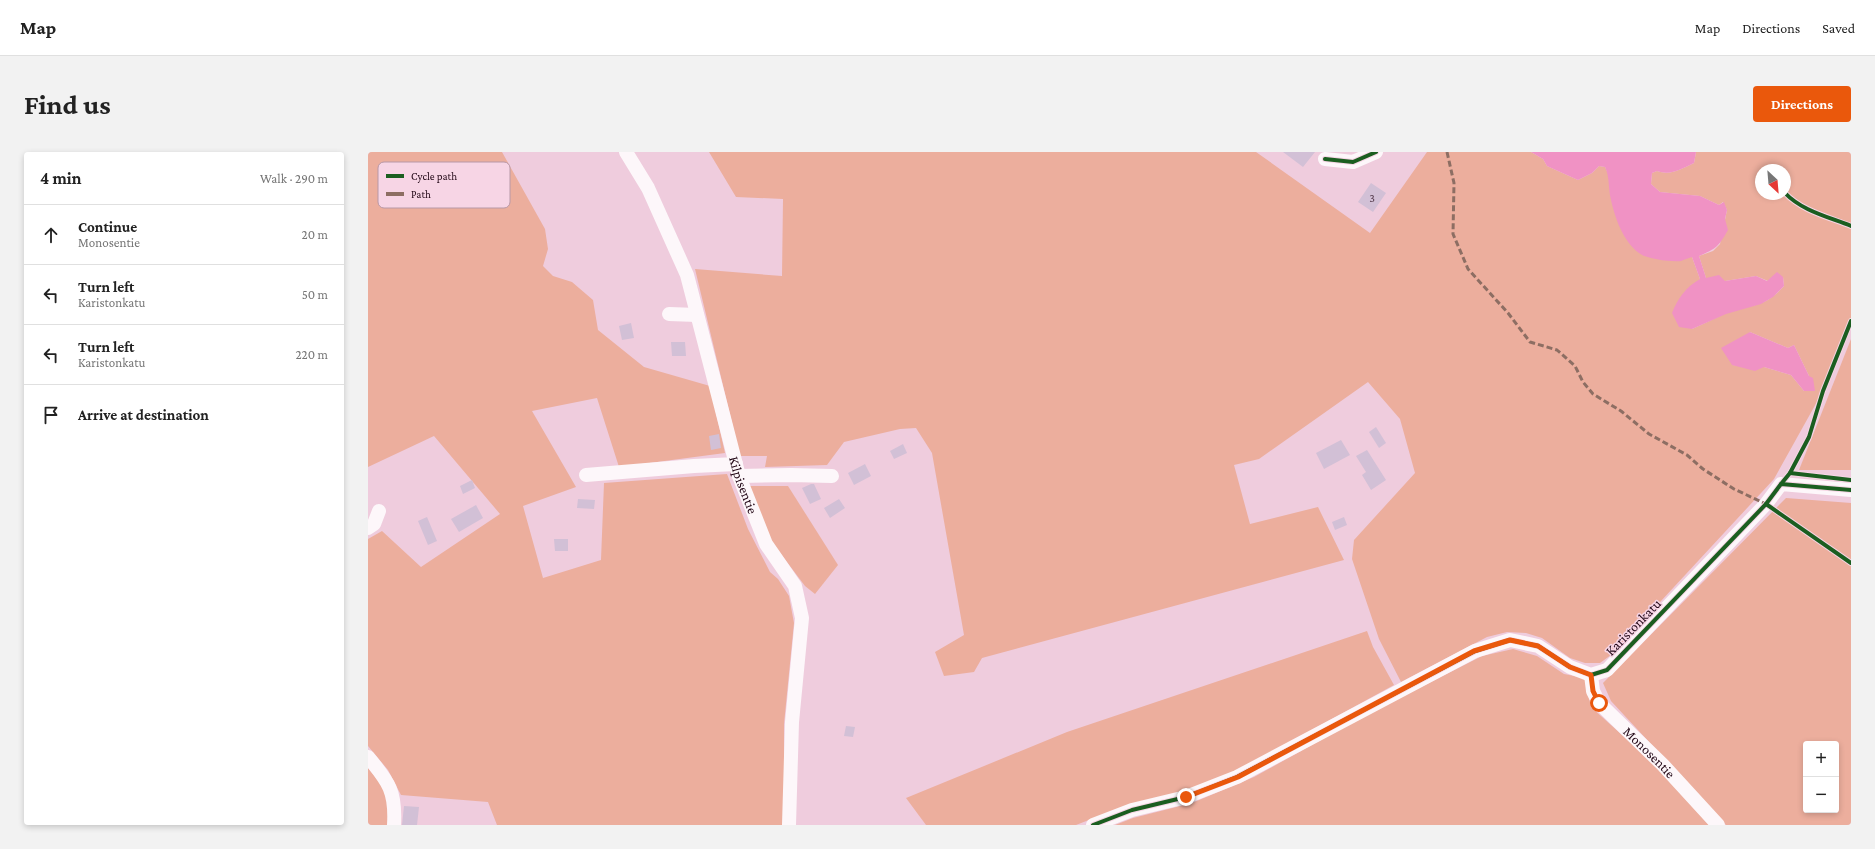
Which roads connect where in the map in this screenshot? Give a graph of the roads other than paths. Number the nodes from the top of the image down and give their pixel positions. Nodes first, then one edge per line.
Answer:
1 (626, 152) edge
2 (1376, 152) edge
3 (1325, 159) dead end
4 (669, 314) dead end
5 (697, 315) junction
6 (738, 470) junction
7 (586, 476) dead end
8 (832, 476) dead end
9 (1851, 490) edge
10 (380, 511) dead end
11 (368, 528) edge
12 (1591, 675) junction
13 (368, 757) edge
14 (394, 825) edge
15 (789, 825) edge
16 (1093, 825) edge
17 (1718, 825) edge

1 - 5 street, Kilpisentie
2 - 3 street
4 - 5 street
5 - 6 street, Kilpisentie
6 - 7 street
6 - 8 street
6 - 15 street, Kilpisentie
9 - 12 street, Karistonkatu
10 - 11 street
12 - 16 street
12 - 17 street, Monosentie
13 - 14 street

